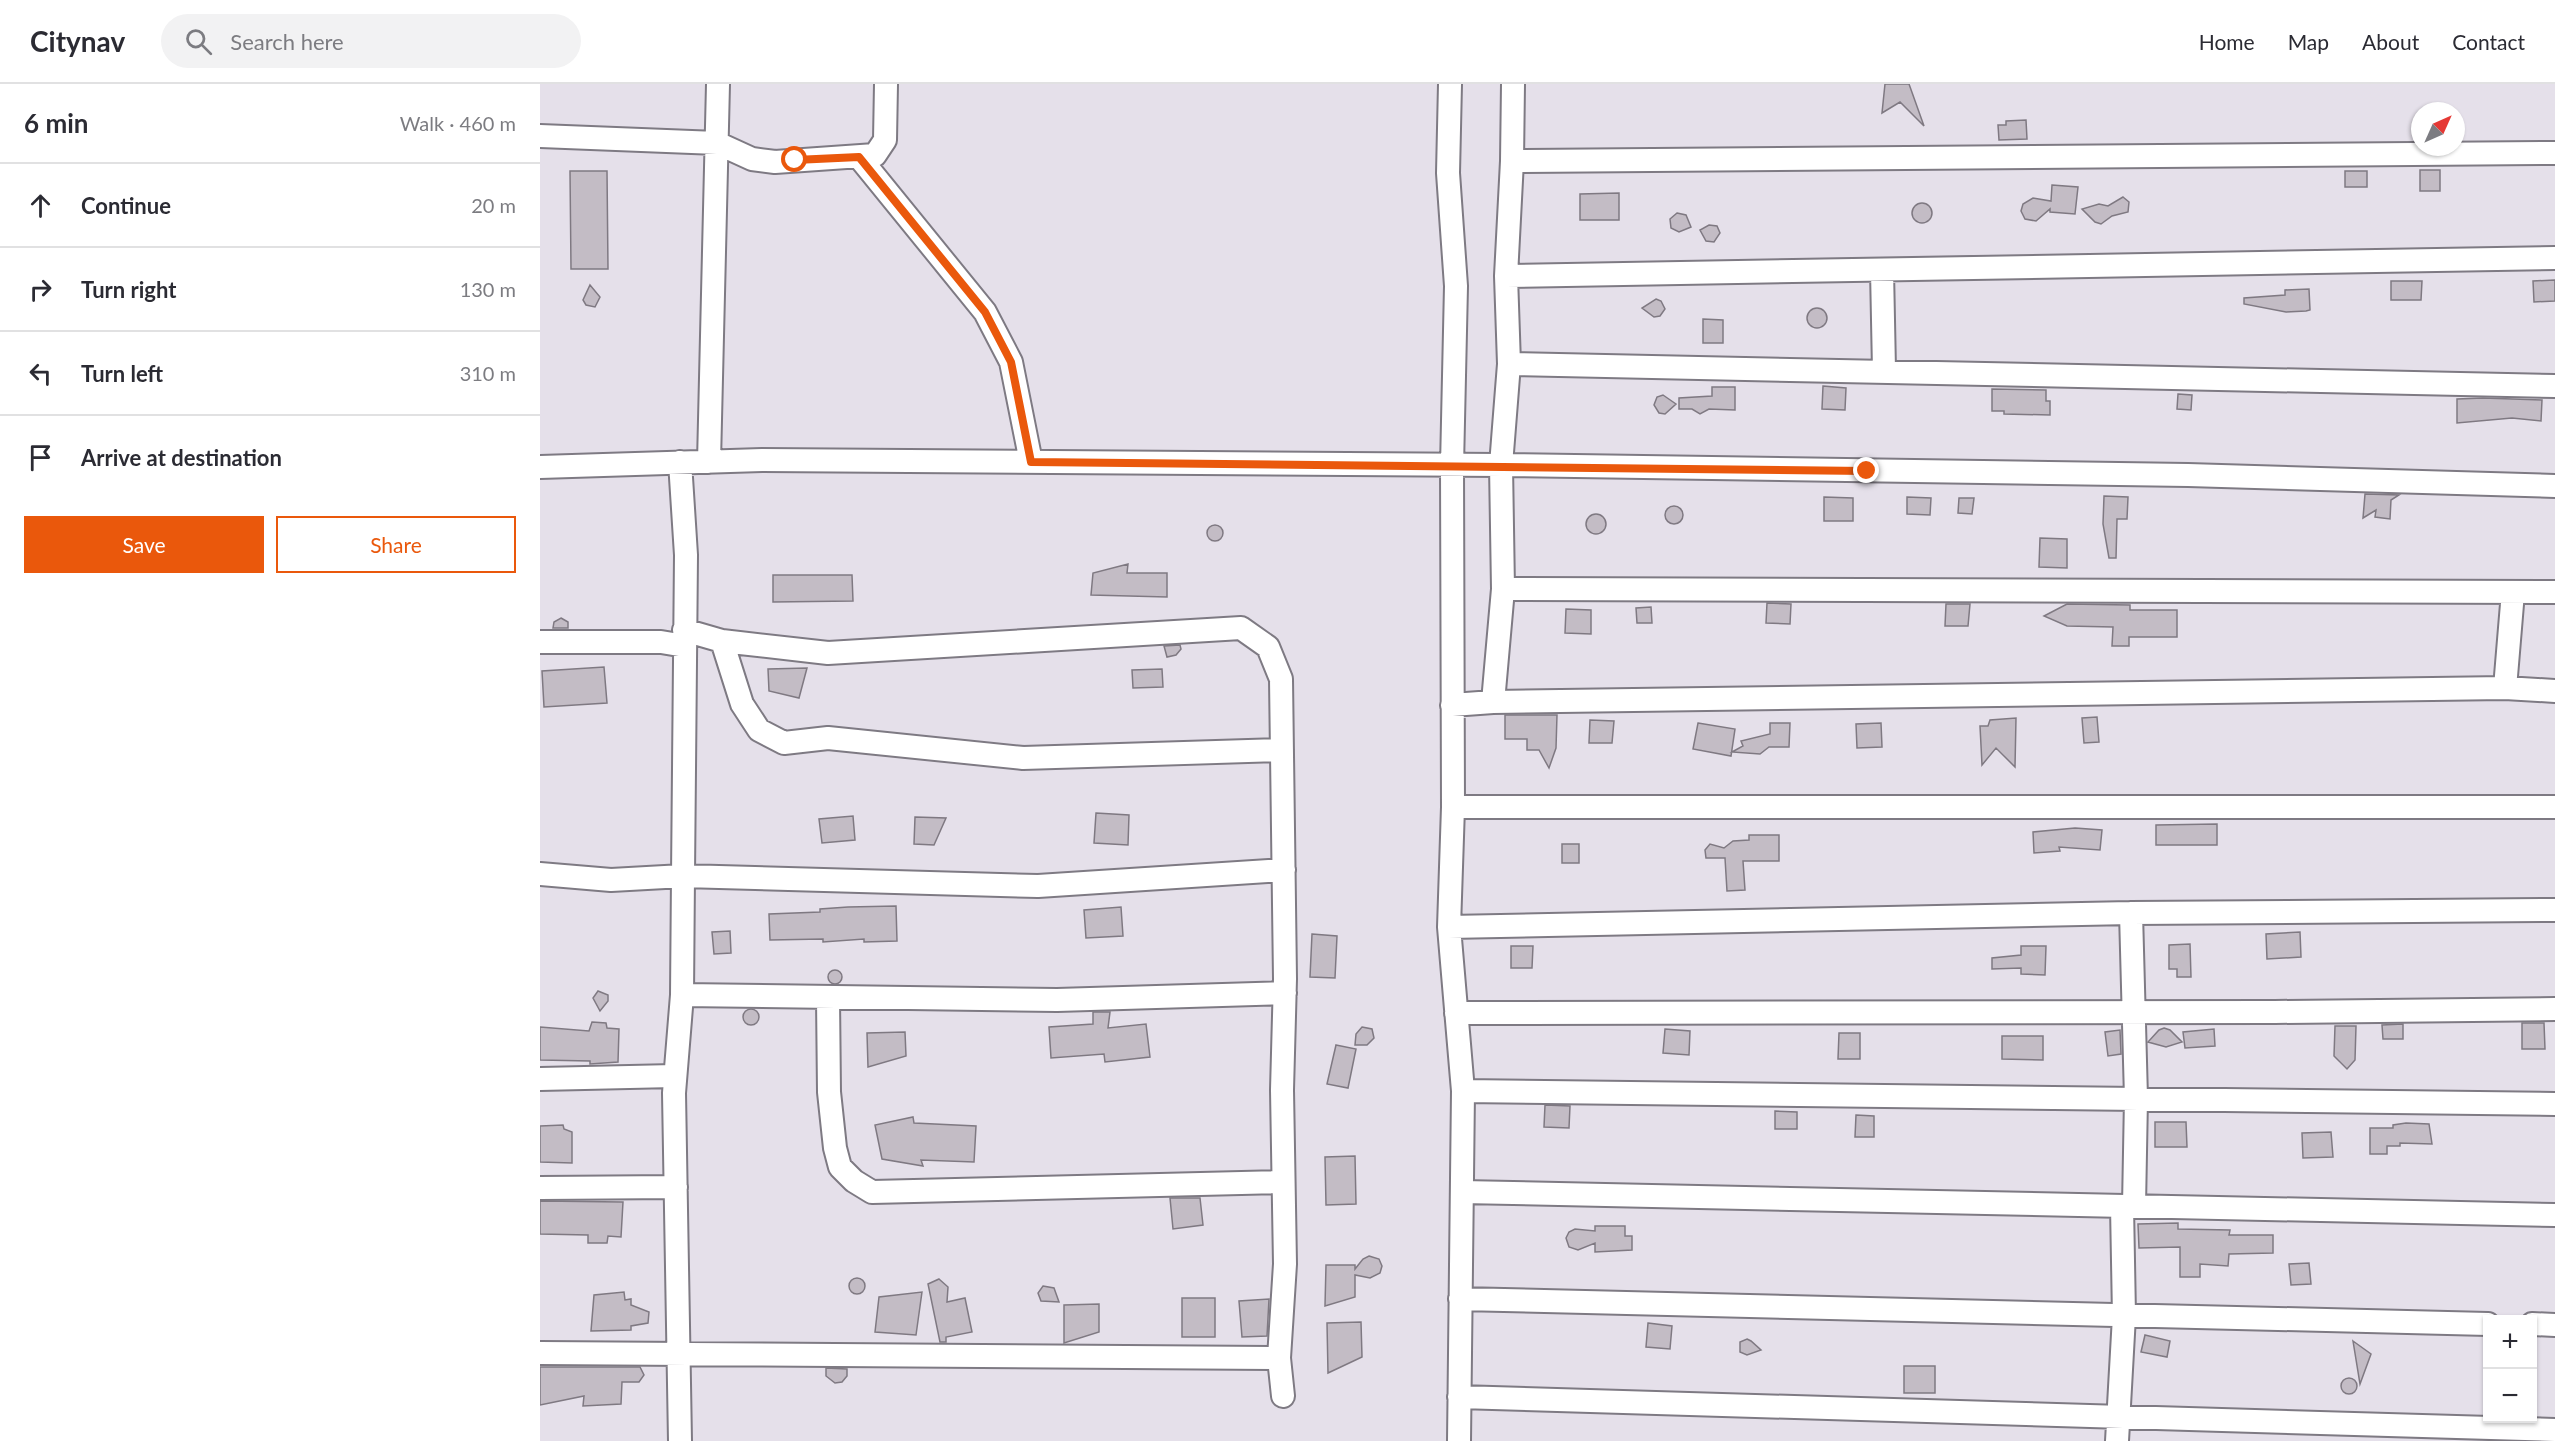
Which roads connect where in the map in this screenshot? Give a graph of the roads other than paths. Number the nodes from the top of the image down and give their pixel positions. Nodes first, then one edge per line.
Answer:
1 (718, 84) edge
2 (886, 84) edge
3 (1450, 84) edge
4 (1513, 84) edge
5 (540, 136) edge
6 (717, 143) junction
7 (2555, 153) edge
8 (859, 157) junction
9 (1512, 161) junction
10 (2555, 258) edge
11 (1882, 270) junction
12 (1506, 276) junction
13 (1509, 364) junction
14 (1884, 370) junction
15 (2555, 386) edge
16 (680, 462) junction
17 (709, 462) junction
18 (1031, 462) junction
19 (1501, 465) junction
20 (1452, 466) junction
21 (540, 467) edge
22 (2555, 486) edge
23 (1503, 589) junction
24 (2513, 592) junction
25 (2555, 592) edge
26 (684, 638) junction
27 (722, 641) junction
28 (540, 642) edge
29 (2505, 688) junction
30 (2555, 691) edge
31 (1492, 702) junction
32 (1452, 705) junction
33 (1282, 750) junction
34 (1453, 807) junction
35 (2555, 807) edge
36 (1284, 870) junction
37 (540, 874) edge
38 (683, 876) junction
39 (2555, 910) edge
40 (2131, 913) junction
41 (1449, 927) junction
42 (1285, 993) junction
43 (682, 995) junction
44 (828, 998) junction
45 (2555, 1009) edge
46 (1456, 1013) junction
47 (2135, 1013) junction
48 (674, 1076) junction
49 (540, 1078) edge
50 (1463, 1091) junction
51 (2136, 1098) junction
52 (2555, 1104) edge
53 (1283, 1182) junction
54 (676, 1187) junction
55 (540, 1188) edge
56 (1462, 1192) junction
57 (2128, 1206) junction
58 (2555, 1215) edge
59 (1460, 1299) junction
60 (2124, 1316) junction
61 (2483, 1324) edge
62 (2537, 1324) edge
63 (2555, 1325) edge
64 (540, 1353) edge
65 (678, 1353) junction
66 (1279, 1358) junction
67 (1283, 1396) dead end
68 (1459, 1397) junction
69 (2119, 1418) junction
70 (2555, 1430) edge
71 (680, 1441) edge
72 (1458, 1441) edge
73 (2117, 1441) edge

1 - 6 street
2 - 8 street
3 - 20 street
4 - 9 street
5 - 6 street
6 - 8 street
6 - 17 street
7 - 9 street
8 - 18 street
9 - 12 street
10 - 11 street
11 - 12 street
11 - 14 street
12 - 13 street
13 - 14 street
13 - 19 street
14 - 15 street
16 - 17 street
16 - 21 street
16 - 26 street
17 - 18 street
18 - 20 street
19 - 20 street
19 - 22 street
19 - 23 street
20 - 32 street
23 - 24 street
23 - 31 street
24 - 25 street
24 - 29 street
26 - 27 street
26 - 28 street
26 - 38 street
27 - 33 street
27 - 33 street
29 - 30 street
29 - 31 street
31 - 32 street
32 - 34 street
33 - 36 street
34 - 35 street
34 - 41 street
36 - 38 street
36 - 42 street
37 - 38 street
38 - 43 street
39 - 40 street
40 - 41 street
40 - 47 street
41 - 46 street
42 - 44 street
42 - 53 street
43 - 44 street
43 - 48 street
44 - 53 street
45 - 47 street
46 - 47 street
46 - 50 street
47 - 51 street
48 - 49 street
48 - 54 street
50 - 51 street
50 - 56 street
51 - 52 street
51 - 57 street
53 - 66 street
54 - 55 street
54 - 65 street
56 - 57 street
56 - 59 street
57 - 58 street
57 - 60 street
59 - 60 street
59 - 68 street
60 - 61 street
60 - 69 street
62 - 63 street
64 - 65 street
65 - 66 street
65 - 71 street
66 - 67 street
68 - 69 street
68 - 72 street
69 - 70 street
69 - 73 street

